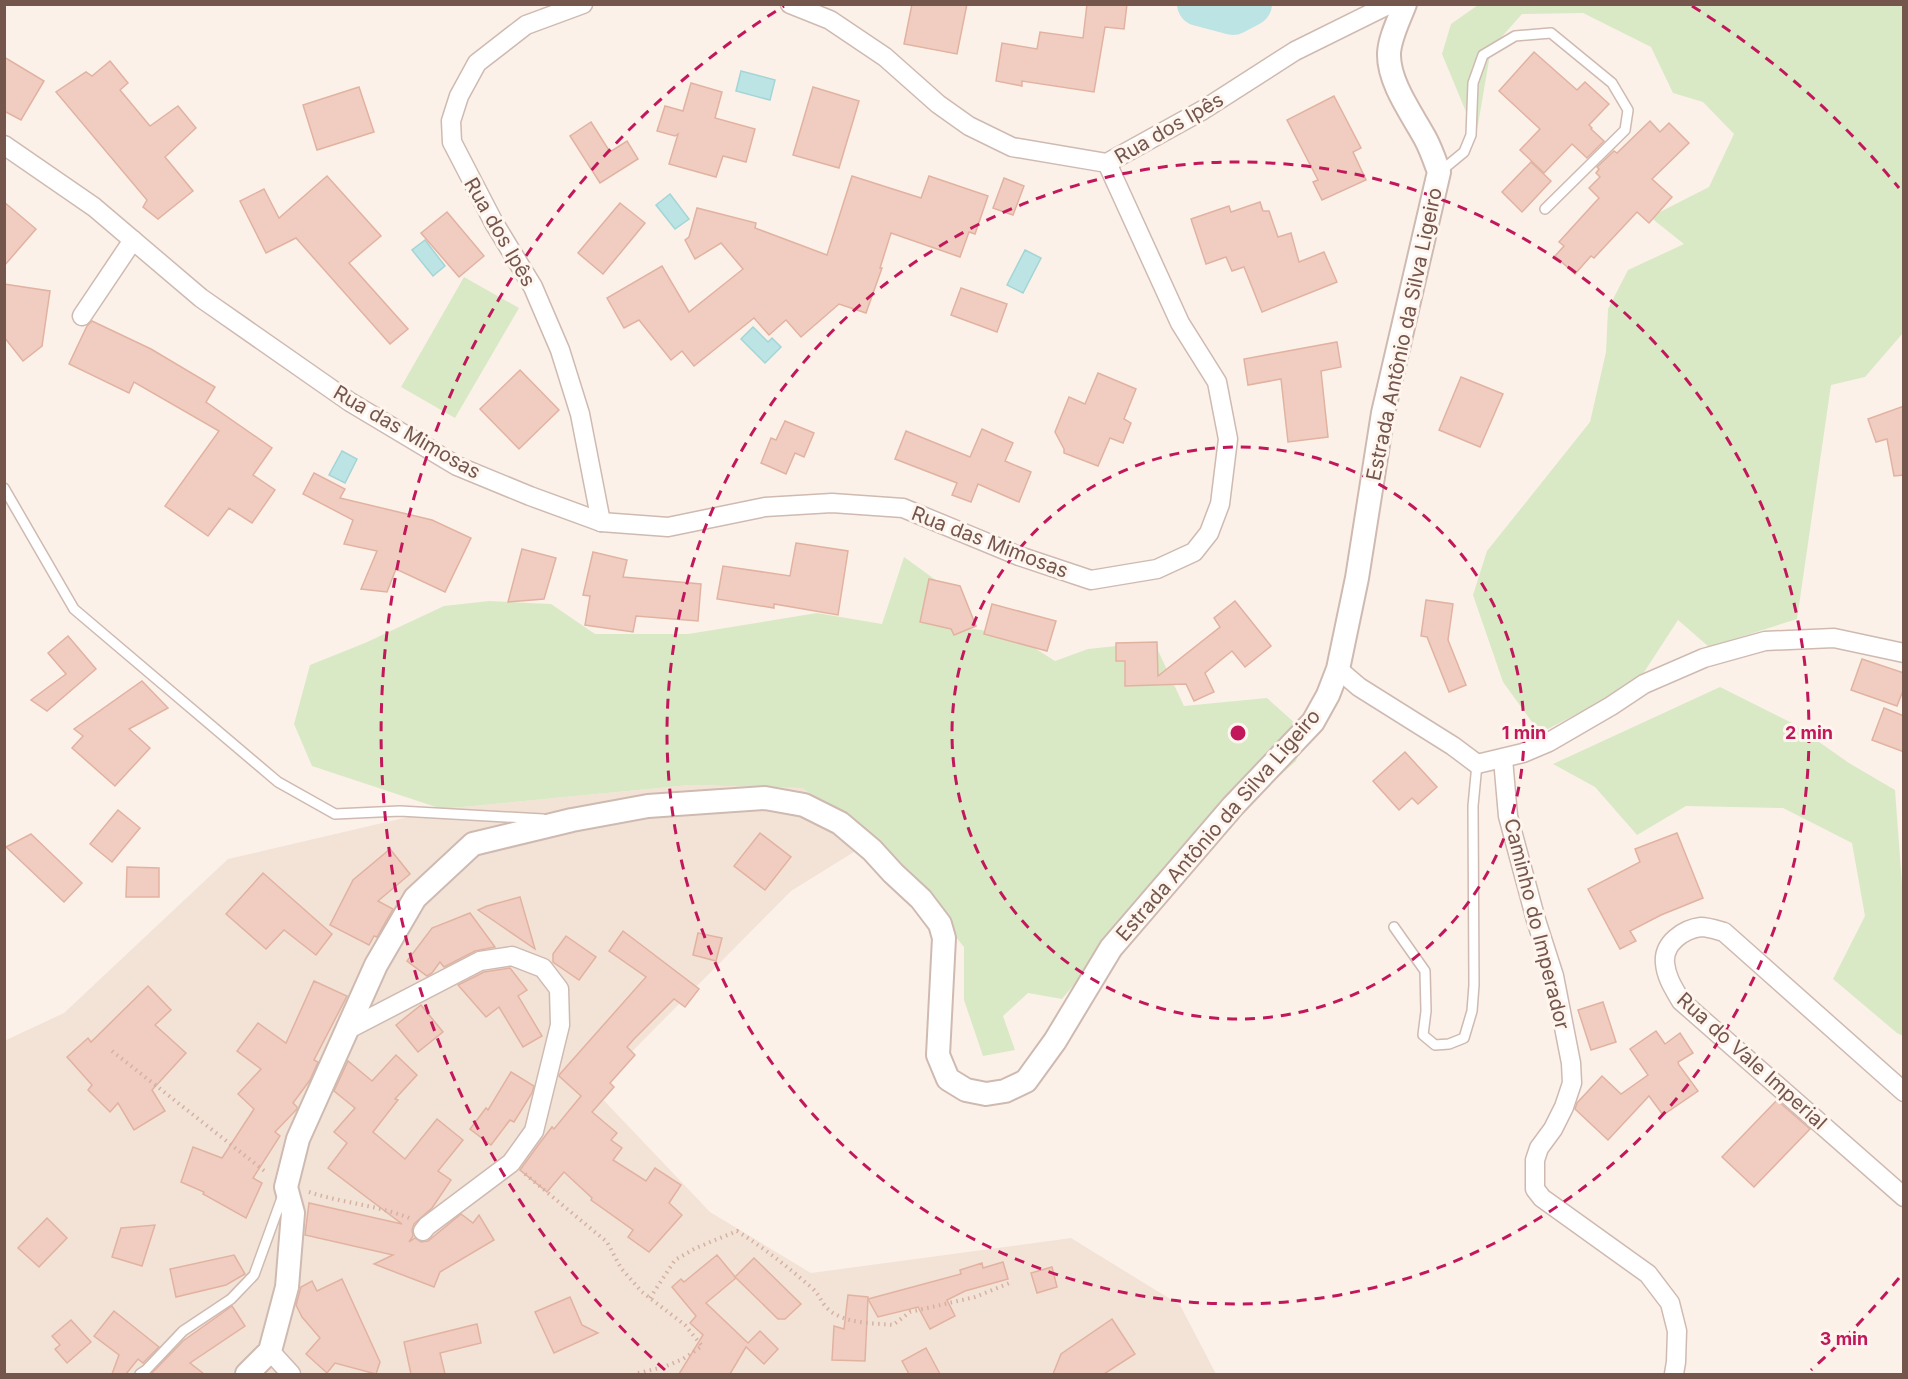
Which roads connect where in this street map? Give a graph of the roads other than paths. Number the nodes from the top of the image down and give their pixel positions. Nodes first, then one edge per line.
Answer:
1 (583, 4) edge
2 (790, 4) edge
3 (1390, 4) edge
4 (1405, 4) edge
5 (4, 144) edge
6 (1107, 163) junction
7 (1439, 172) junction
8 (1545, 209) dead end
9 (133, 240) junction
10 (82, 316) dead end
11 (4, 488) edge
12 (601, 522) junction
13 (1904, 653) edge
14 (1338, 669) junction
15 (1503, 759) junction
16 (1477, 764) junction
17 (572, 820) junction
18 (1394, 927) dead end
19 (347, 1030) junction
20 (1904, 1092) edge
21 (286, 1187) junction
22 (1904, 1197) edge
23 (425, 1229) road end
24 (270, 1351) junction
25 (140, 1374) edge
26 (247, 1374) edge
27 (291, 1374) edge
28 (1674, 1374) edge

1 - 12 street, Rua dos Ipês
2 - 6 street, Rua dos Ipês
3 - 6 street, Rua dos Ipês
4 - 7 street, Estrada Antônio da Silva Ligeiro
5 - 9 street, Rua das Mimosas
6 - 12 street, Rua das Mimosas
7 - 8 lane
7 - 14 street, Estrada Antônio da Silva Ligeiro
9 - 10 street
9 - 12 street, Rua das Mimosas
11 - 17 lane
13 - 15 street
14 - 16 street
14 - 17 street, Estrada Antônio da Silva Ligeiro
15 - 16 street
15 - 28 street, Caminho do Imperador
16 - 18 lane
17 - 19 street, Estrada Antônio da Silva Ligeiro
19 - 21 street, Estrada Antônio da Silva Ligeiro
19 - 23 street
20 - 22 street, Rua do Vale Imperial
21 - 24 street, Estrada Antônio da Silva Ligeiro
21 - 25 lane
24 - 26 street
24 - 27 street

